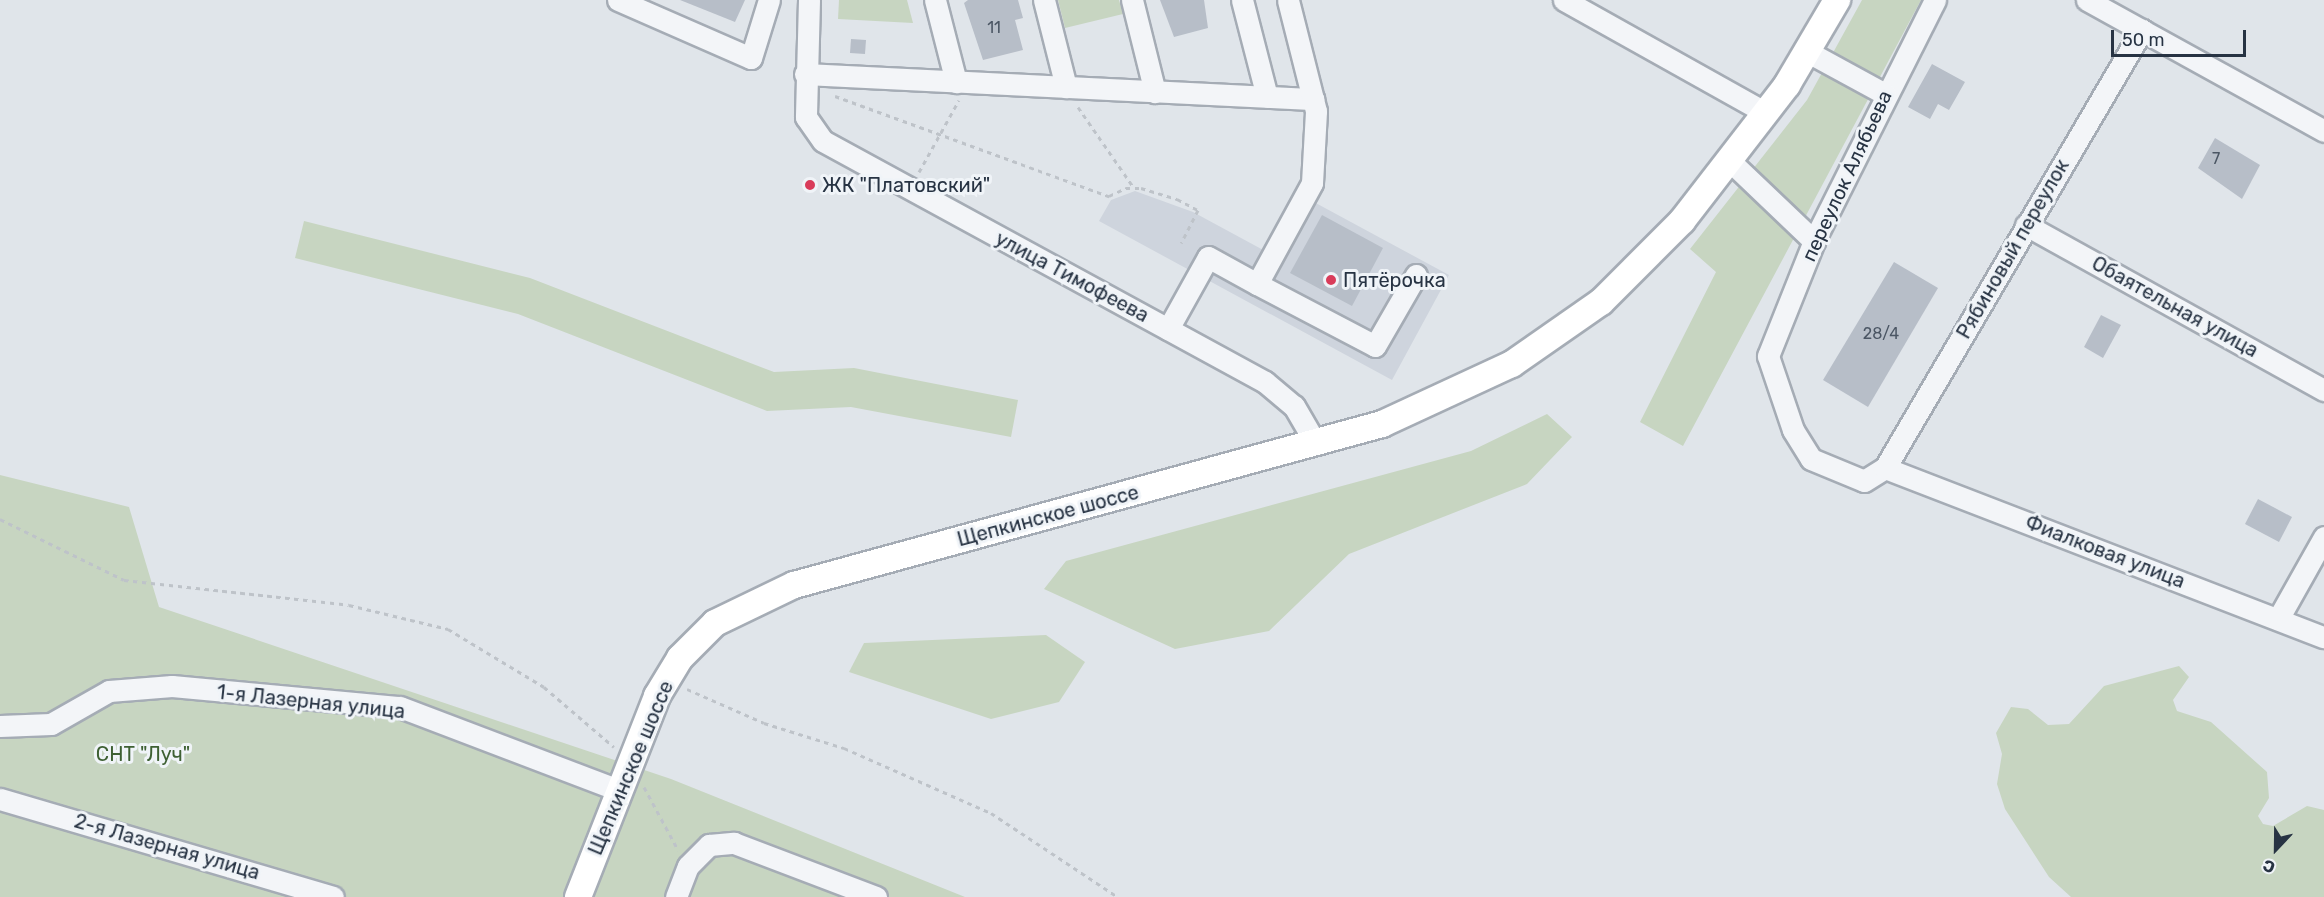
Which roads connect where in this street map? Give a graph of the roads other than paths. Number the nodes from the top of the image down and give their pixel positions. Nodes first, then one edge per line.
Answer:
1 (618, 0) edge
2 (769, 0) edge
3 (809, 0) edge
4 (934, 0) edge
5 (1044, 0) edge
6 (1132, 0) edge
7 (1242, 0) edge
8 (1288, 0) edge
9 (1564, 0) edge
10 (1837, 0) edge
11 (1935, 0) edge
12 (2087, 0) edge
13 (2142, 30) junction
14 (1808, 52) junction
15 (805, 80) junction
16 (962, 82) junction
17 (1066, 87) junction
18 (1155, 92) junction
19 (1885, 94) junction
20 (1267, 97) junction
21 (1315, 105) junction
22 (1766, 113) junction
23 (2324, 131) edge
24 (1731, 162) junction
25 (2026, 225) junction
26 (1814, 241) junction
27 (1416, 275) dead end
28 (1257, 284) junction
29 (1168, 329) junction
30 (2324, 390) edge
31 (1316, 444) junction
32 (1885, 468) junction
33 (2324, 537) edge
34 (2278, 619) junction
35 (2324, 637) edge
36 (0, 726) edge
37 (619, 790) junction
38 (0, 799) edge
39 (333, 897) edge
40 (578, 897) edge
41 (676, 897) edge
42 (876, 897) edge

1 - 2 street
3 - 15 street
4 - 16 street
5 - 17 street
6 - 18 street
7 - 20 street
8 - 21 street
9 - 22 street
10 - 14 main road
11 - 19 street, переулок Алябьева
12 - 13 street
13 - 23 street
13 - 25 street, Рябиновый переулок
14 - 19 street
14 - 22 main road
15 - 16 street
15 - 29 street, улица Тимофеева
16 - 17 street
17 - 18 street
18 - 20 street
19 - 26 street, переулок Алябьева
20 - 21 street
21 - 28 street
22 - 24 main road
24 - 26 street
24 - 31 main road, Щепкинское шоссе
25 - 30 street, Обаятельная улица
25 - 32 street, Рябиновый переулок
26 - 32 street, переулок Алябьева
27 - 28 street
28 - 29 street
29 - 31 street, улица Тимофеева
31 - 37 main road, Щепкинское шоссе
32 - 34 street, Фиалковая улица
33 - 34 street
34 - 35 street, Фиалковая улица
36 - 37 street, 1-я Лазерная улица
37 - 40 main road, Щепкинское шоссе
38 - 39 street, 2-я Лазерная улица
41 - 42 street

